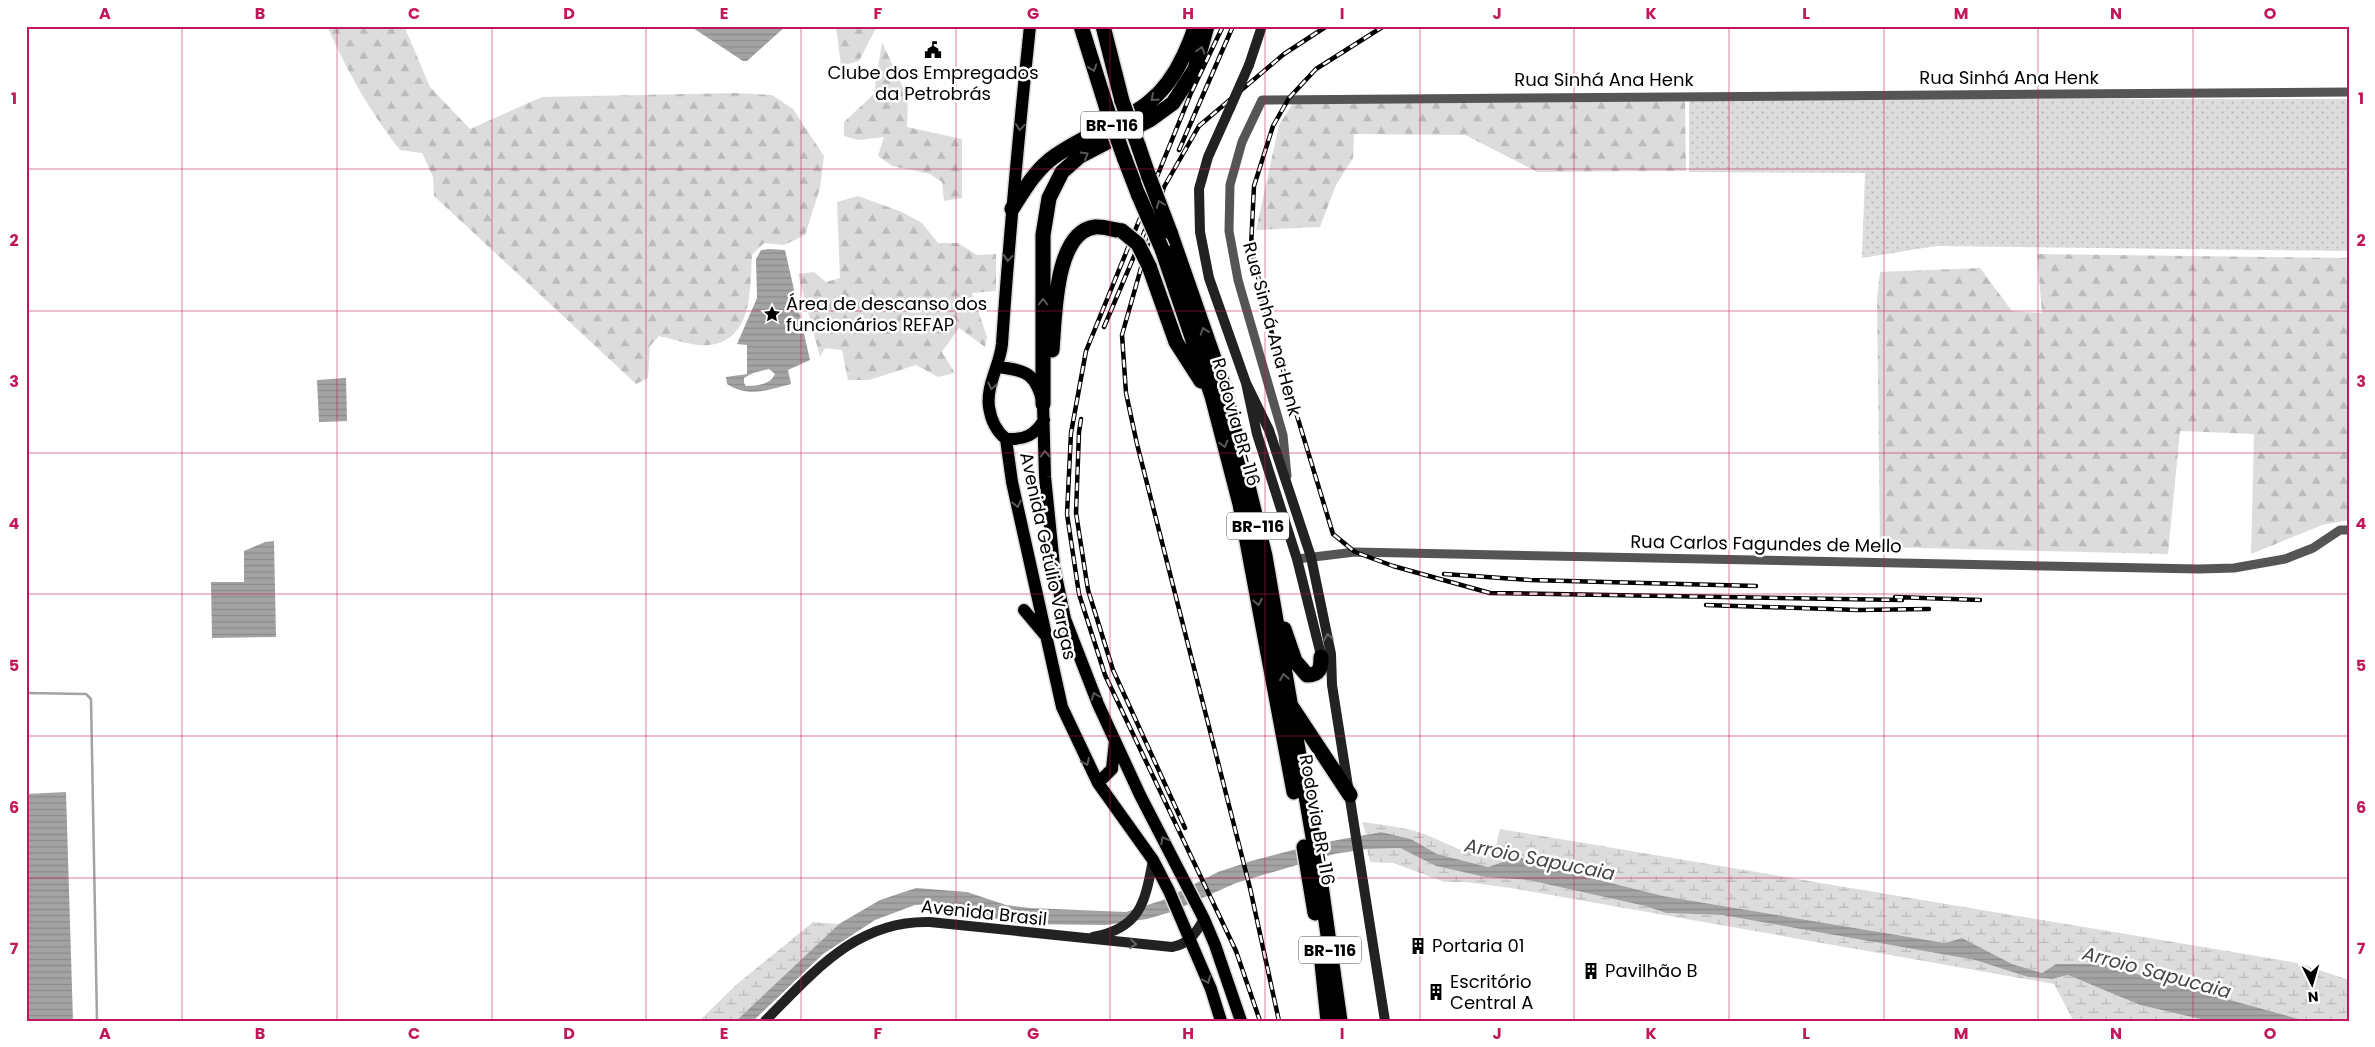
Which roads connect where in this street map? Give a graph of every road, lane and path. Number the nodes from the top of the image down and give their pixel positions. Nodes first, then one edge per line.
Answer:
1 (1030, 26) edge
2 (1080, 26) edge
3 (1105, 26) edge
4 (1195, 26) edge
5 (1207, 26) edge
6 (1262, 26) edge
7 (2349, 92) edge
8 (1012, 209) junction
9 (997, 366) junction
10 (1246, 383) junction
11 (1212, 396) junction
12 (1043, 404) junction
13 (1044, 420) junction
14 (1006, 439) junction
15 (1288, 489) junction
16 (1276, 492) junction
17 (2349, 530) edge
18 (1311, 557) junction
19 (1298, 559) junction
20 (1270, 586) junction
21 (1024, 610) dead end
22 (1046, 637) junction
23 (1321, 657) junction
24 (1332, 685) junction
25 (1288, 702) junction
26 (1115, 741) junction
27 (1098, 783) junction
28 (1350, 795) junction
29 (1306, 829) junction
30 (1153, 860) junction
31 (1315, 880) junction
32 (1203, 918) junction
33 (1084, 938) junction
34 (1190, 940) junction
35 (765, 1021) edge
36 (1221, 1021) edge
37 (1240, 1021) edge
38 (1328, 1021) edge
39 (1340, 1021) edge
40 (1385, 1021) edge

1 -> 8 main road, Avenida Getúlio Vargas
2 -> 11 highway, Rodovia BR-116 / BR-116, bridge
20 -> 3 highway, Rodovia BR-116 / BR-116, bridge
4 -> 8 highway, BR-116
12 -> 5 highway
6 - 10 main road, bridge
7 - 15 street, Rua Sinhá Ana Henk
8 -> 9 main road, Avenida Getúlio Vargas
9 - 12 main road
9 -> 14 main road, Avenida Getúlio Vargas
10 - 15 main road
10 - 16 main road
11 - 12 highway, BR-116, bridge
11 -> 29 highway, Rodovia BR-116 / BR-116
12 - 13 main road, Avenida Getúlio Vargas
13 - 14 main road
26 -> 13 main road, Avenida Getúlio Vargas
14 -> 22 main road, Avenida Getúlio Vargas
15 - 16 main road
15 - 18 main road
16 - 19 main road
17 - 18 street, Rua Carlos Fagundes de Mello
18 - 19 street, Rua Carlos Fagundes de Mello
24 -> 18 main road
19 - 23 main road
20 - 23 highway
25 -> 20 highway, Rodovia BR-116 / BR-116
21 - 22 main road
22 -> 27 main road, Avenida Getúlio Vargas
23 - 24 main road
24 - 28 main road
25 - 28 highway, BR-116
25 - 29 highway, Rodovia BR-116 / BR-116
26 - 27 main road
32 -> 26 main road, Avenida Getúlio Vargas
27 - 30 main road, Avenida Getúlio Vargas
28 - 40 main road
29 - 31 highway, Rodovia BR-116 / BR-116
30 - 33 main road, Avenida Brasil
30 - 34 main road, Avenida Getúlio Vargas
31 - 38 highway, Rodovia BR-116 / BR-116
31 - 39 highway, Rodovia BR-116 / BR-116
32 - 34 main road
32 - 37 main road, Avenida Getúlio Vargas
33 -> 34 main road, Avenida Brasil
33 - 35 main road, Avenida Brasil
34 -> 36 main road, Avenida Getúlio Vargas

